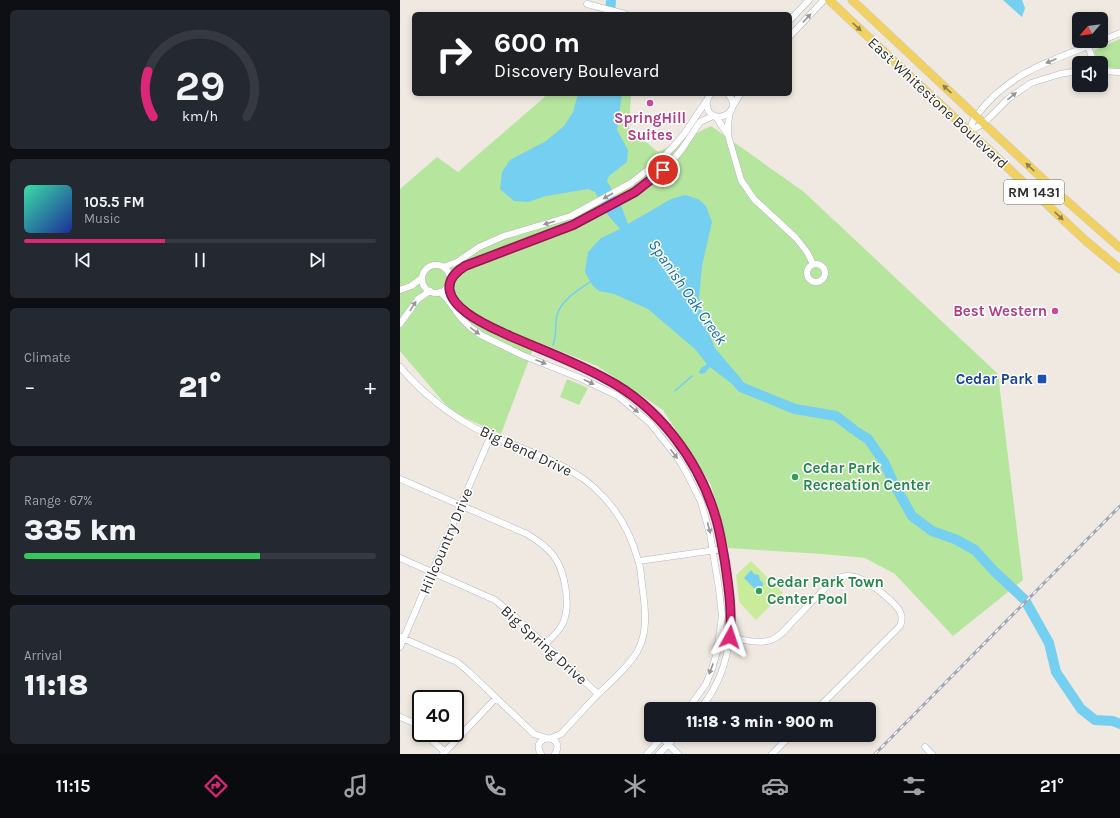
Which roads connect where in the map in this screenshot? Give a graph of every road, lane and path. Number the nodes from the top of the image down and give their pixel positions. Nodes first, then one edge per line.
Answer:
1 (809, 0) edge
2 (824, 0) edge
3 (829, 0) edge
4 (852, 0) edge
5 (587, 4) dead end
6 (618, 12) edge
7 (792, 18) edge
8 (1120, 33) edge
9 (792, 34) edge
10 (1108, 38) edge
11 (1083, 48) edge
12 (1030, 70) junction
13 (1108, 71) edge
14 (1072, 72) edge
15 (1120, 72) edge
16 (1035, 81) junction
17 (709, 96) edge
18 (730, 96) edge
19 (739, 96) edge
20 (732, 109) junction
21 (715, 116) junction
22 (976, 116) junction
23 (984, 123) junction
24 (969, 132) junction
25 (728, 135) junction
26 (1120, 248) edge
27 (813, 264) dead end
28 (443, 266) junction
29 (1120, 268) edge
30 (422, 278) junction
31 (450, 282) junction
32 (400, 290) edge
33 (430, 291) junction
34 (440, 292) junction
35 (400, 324) edge
36 (565, 360) junction
37 (400, 367) edge
38 (560, 370) junction
39 (656, 416) junction
40 (650, 423) junction
41 (491, 435) junction
42 (400, 479) edge
43 (704, 488) junction
44 (696, 491) junction
45 (461, 505) junction
46 (722, 549) junction
47 (713, 550) junction
48 (400, 558) edge
49 (639, 561) junction
50 (432, 572) junction
51 (720, 636) junction
52 (730, 637) junction
53 (402, 638) edge
54 (546, 644) junction
55 (400, 647) edge
56 (598, 694) junction
57 (496, 698) junction
58 (693, 702) edge
59 (705, 702) edge
60 (824, 702) edge
61 (400, 716) edge
62 (412, 722) edge
63 (534, 734) junction
64 (561, 734) junction
65 (549, 738) junction
66 (433, 742) edge
67 (657, 742) edge
68 (784, 742) edge
69 (668, 744) joint
70 (925, 747) dead end
71 (539, 751) edge
72 (558, 751) edge
73 (444, 753) edge
74 (646, 754) edge
75 (659, 754) edge
76 (678, 754) edge
77 (772, 754) edge
78 (932, 754) edge

1 - 7 street
9 -> 2 street
3 -> 24 main road, East Whitestone Boulevard / RM 1431
22 -> 4 main road, East Whitestone Boulevard / RM 1431
5 - 6 street
8 - 10 street
11 -> 12 street
12 - 16 street
12 - 22 street
13 - 15 street
14 - 16 street
23 -> 16 street
17 - 21 street
17 -> 28 street
18 - 20 street
19 - 20 street
20 - 21 street
20 - 25 street
21 - 25 street
21 - 31 street
22 - 23 main road, East Whitestone Boulevard / RM 1431
22 - 24 street
23 - 24 street
26 -> 23 main road, East Whitestone Boulevard / RM 1431
24 -> 29 main road, East Whitestone Boulevard / RM 1431
25 - 27 street
28 - 30 street
28 - 31 street
30 - 32 street
30 - 33 street
31 - 34 street
31 - 36 street
33 - 34 street
35 -> 33 street
34 -> 38 street
36 - 38 street
36 - 39 street
37 - 41 street, Big Bend Drive
38 -> 40 street
39 - 40 street
39 - 43 street
40 -> 44 street
41 - 45 street, Hillcountry Drive
41 - 49 street, Big Bend Drive
42 - 45 street
43 - 44 street
43 - 46 street
44 -> 47 street
45 - 50 street, Hillcountry Drive
45 - 54 street
46 - 47 street
46 - 52 street
47 - 49 street
47 - 51 street
48 - 50 street, Big Spring Drive
49 - 56 street, Big Bend Drive
50 - 53 street, Hillcountry Drive
50 - 54 street, Big Spring Drive
51 - 52 street
51 -> 58 street
52 - 59 street
52 - 60 street
53 - 55 street, Hillcountry Drive
53 - 57 street
54 - 56 street, Big Spring Drive
56 - 64 street, Big Bend Drive
57 - 63 street
57 - 73 street
61 - 62 street
63 - 65 street
63 - 71 street
64 - 65 street, Big Bend Drive
64 - 72 street, Big Bend Drive
65 - 71 street
65 - 72 street
66 - 73 street
67 - 74 street
68 - 77 street
69 - 75 street
69 - 76 street
70 - 78 street

